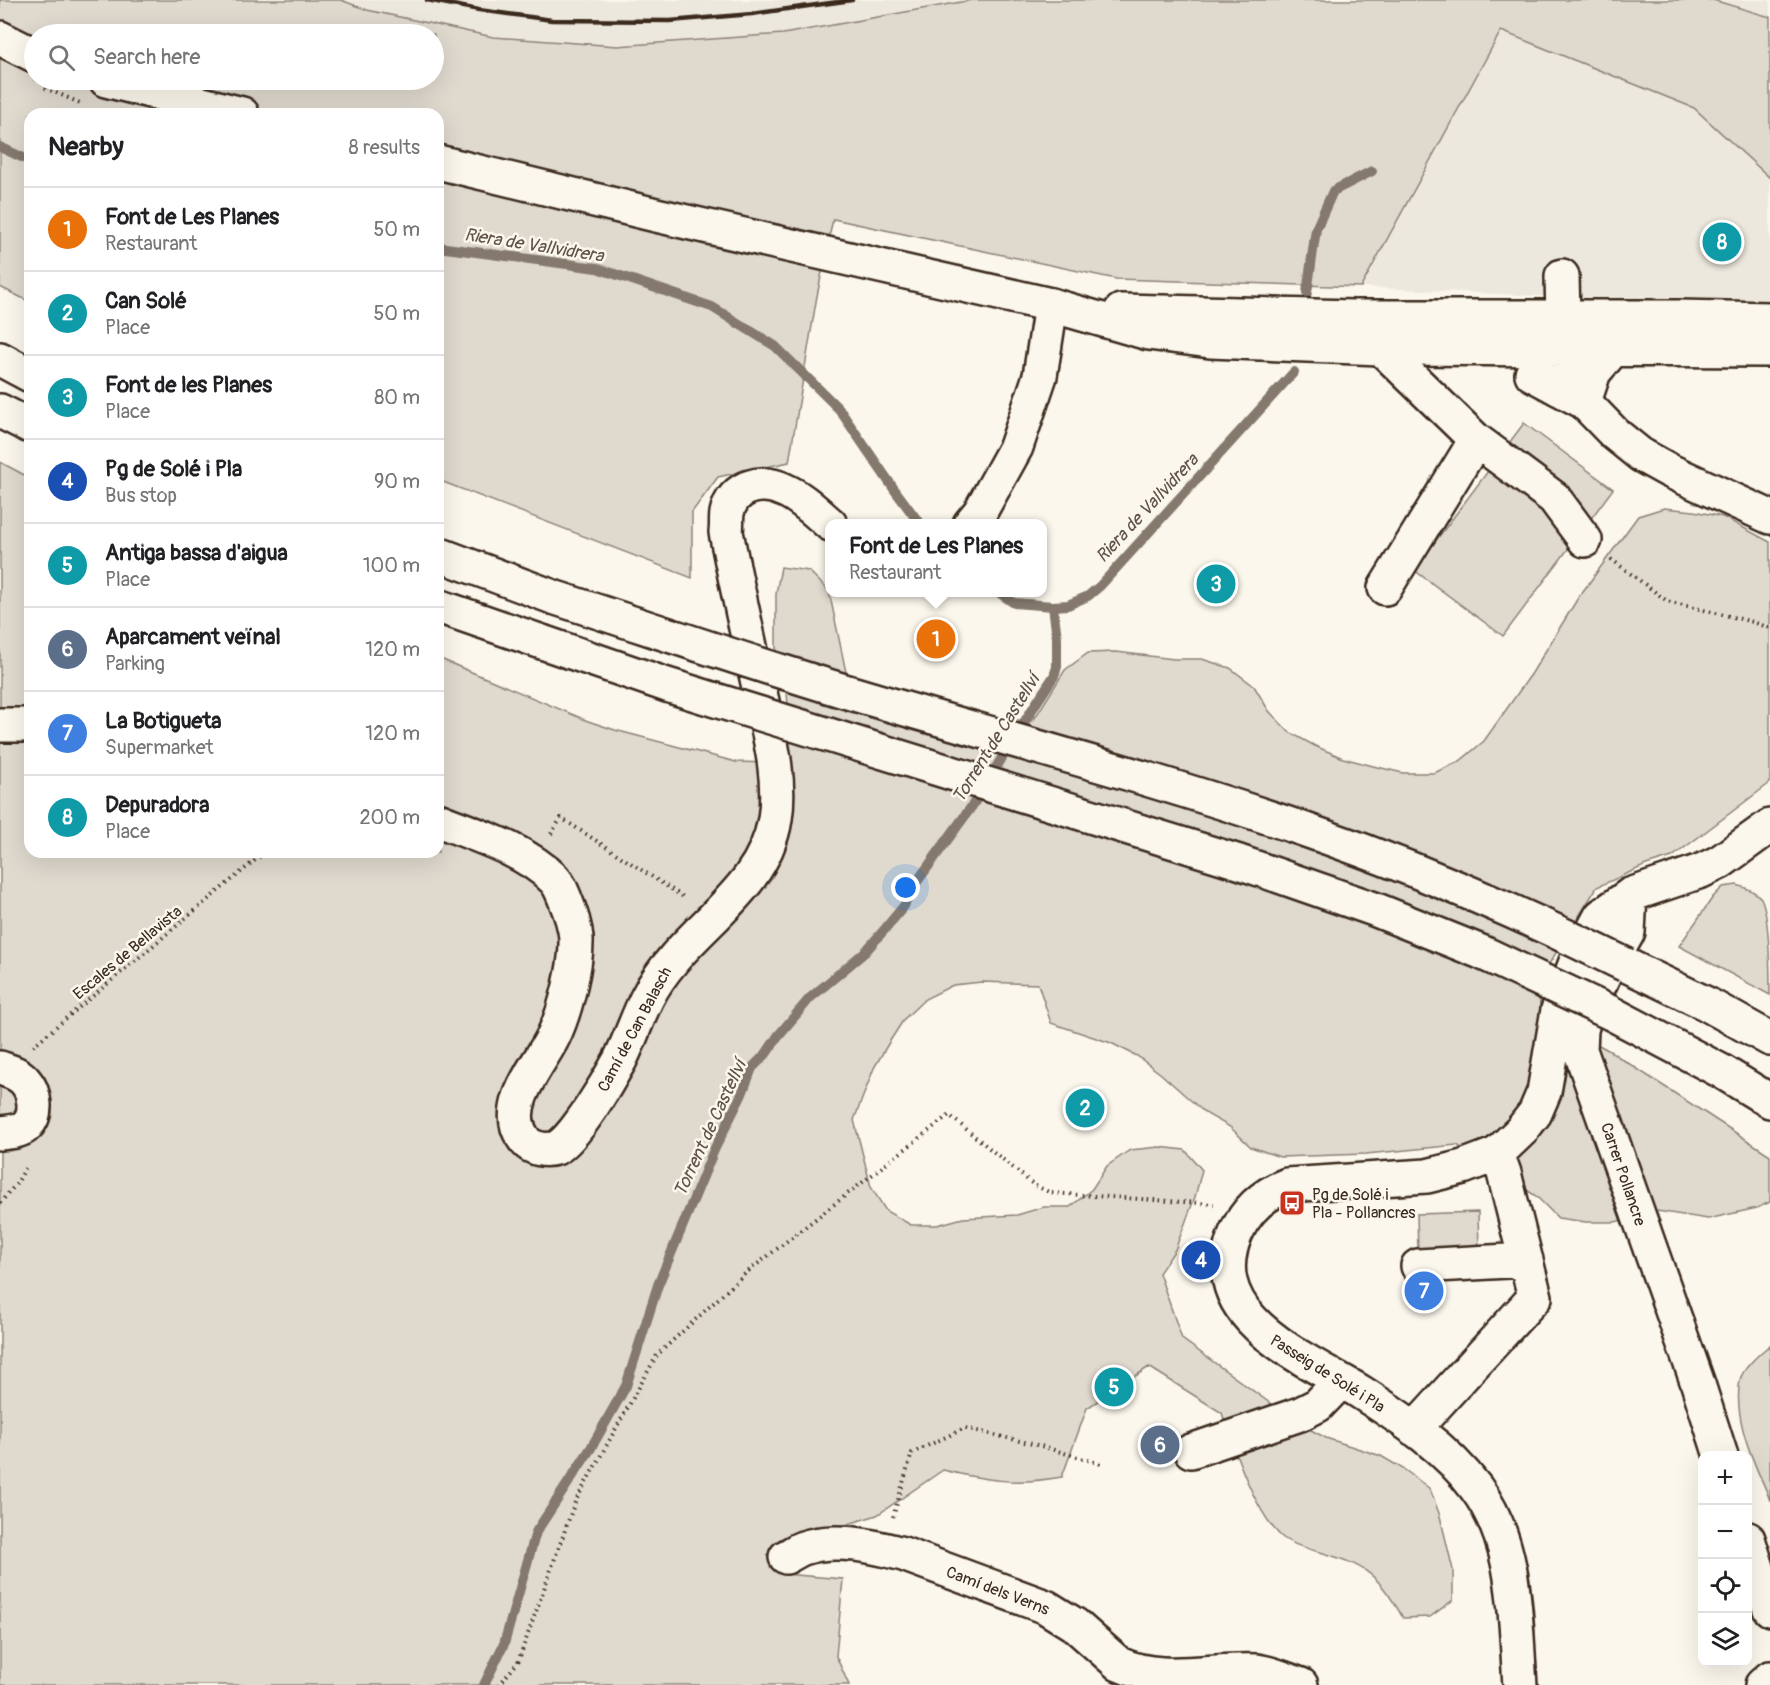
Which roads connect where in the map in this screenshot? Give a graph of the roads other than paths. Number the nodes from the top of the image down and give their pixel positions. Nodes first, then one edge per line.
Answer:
1 (0, 38) edge
2 (24, 60) edge
3 (146, 90) edge
4 (218, 108) edge
5 (444, 163) edge
6 (1562, 276) dead end
7 (1064, 308) junction
8 (1354, 317) junction
9 (1680, 317) junction
10 (1563, 318) junction
11 (1770, 319) edge
12 (1381, 348) junction
13 (1427, 348) junction
14 (1770, 350) edge
15 (0, 359) edge
16 (24, 372) edge
17 (1575, 372) junction
18 (0, 411) edge
19 (24, 423) edge
20 (1476, 440) junction
21 (1770, 517) edge
22 (974, 519) edge
23 (825, 520) edge
24 (1585, 540) road end
25 (444, 556) edge
26 (1385, 588) dead end
27 (444, 608) edge
28 (0, 725) edge
29 (24, 725) edge
30 (444, 823) edge
31 (1770, 826) edge
32 (1630, 895) junction
33 (1770, 1039) edge
34 (2, 1069) edge
35 (1770, 1101) edge
36 (0, 1133) edge
37 (1497, 1154) junction
38 (1526, 1260) junction
39 (1418, 1266) dead end
40 (1341, 1382) junction
41 (1414, 1429) junction
42 (1191, 1451) dead end
43 (1720, 1451) edge
44 (1752, 1552) edge
45 (786, 1557) dead end
46 (1770, 1609) edge
47 (1770, 1678) edge
48 (1301, 1685) edge
49 (1520, 1685) edge
50 (1762, 1685) edge

1 - 2 main road
3 - 4 main road
5 - 7 main road
6 - 10 main road
7 - 8 main road
7 - 12 main road
7 - 22 main road
8 - 10 main road
8 - 17 main road
9 - 10 main road
9 - 11 main road
9 - 17 main road
12 - 13 main road
12 - 20 main road
13 - 17 main road
13 - 17 main road
14 - 17 main road
15 - 16 main road
17 - 21 main road
18 - 19 main road
20 - 24 main road
20 - 26 main road
23 - 30 main road, Camí de Can Balasch
25 - 33 main road, bridge
27 - 35 main road, bridge
28 - 29 main road
31 - 32 main road, Passeig de Solé i Pla
32 - 37 main road, Passeig de Solé i Pla
32 - 43 main road, Carrer Pollancre
34 - 36 main road
37 - 38 main road
37 - 40 main road, Passeig de Solé i Pla
38 - 39 main road
38 - 41 main road
40 - 41 main road, Passeig de Solé i Pla
40 - 42 main road
41 - 49 main road, Passeig de Solé i Pla
44 - 46 main road
45 - 48 main road, Camí dels Verns
47 - 50 main road

